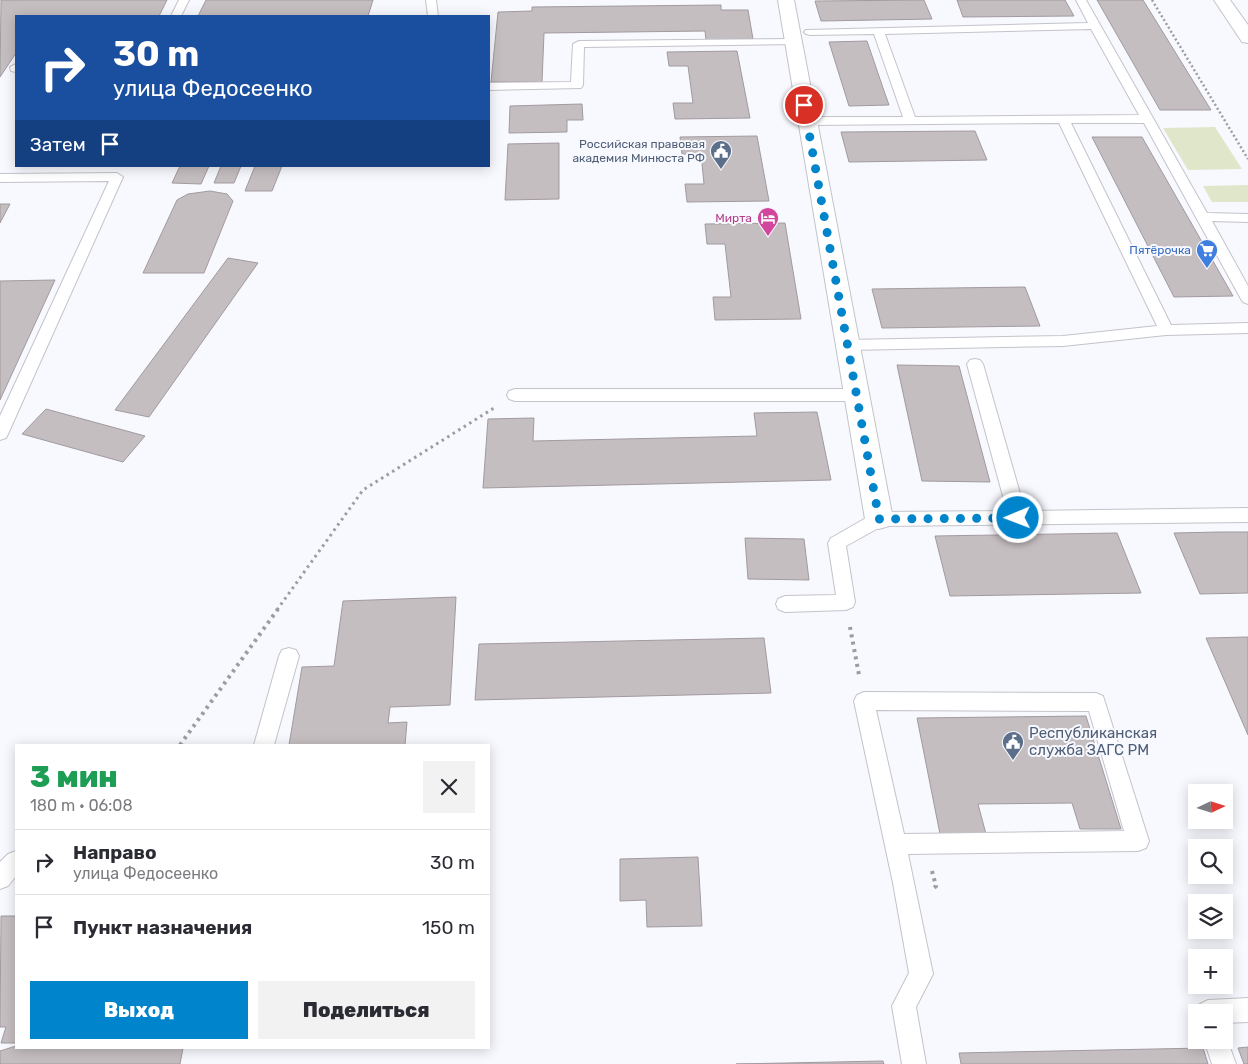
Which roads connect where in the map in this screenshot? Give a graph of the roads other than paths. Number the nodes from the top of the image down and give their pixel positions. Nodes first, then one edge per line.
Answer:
1 (184, 0) edge
2 (431, 0) edge
3 (786, 0) edge
4 (1082, 0) edge
5 (1222, 0) edge
6 (176, 15) edge
7 (433, 15) edge
8 (1095, 26) junction
9 (878, 30) junction
10 (802, 37) junction
11 (1248, 38) edge
12 (490, 87) edge
13 (1148, 119) junction
14 (910, 120) junction
15 (1062, 120) junction
16 (807, 121) junction
17 (0, 178) edge
18 (1203, 217) junction
19 (1248, 218) edge
20 (1248, 299) edge
21 (1248, 328) edge
22 (1166, 330) junction
23 (847, 345) junction
24 (975, 364) dead end
25 (514, 395) road end
26 (856, 395) junction
27 (0, 434) edge
28 (1248, 515) edge
29 (1018, 518) junction
30 (879, 519) junction
31 (784, 604) dead end
32 (289, 656) dead end
33 (264, 744) edge
34 (895, 844) junction
35 (15, 861) edge
36 (0, 878) edge
37 (1248, 1010) edge
38 (1233, 1011) edge
39 (1219, 1049) edge
40 (914, 1064) edge
41 (1224, 1064) edge

1 - 6 lane
2 - 7 lane
3 - 10 street
4 - 8 lane
5 - 11 street
8 - 9 lane
8 - 13 lane
9 - 10 lane
9 - 14 lane
10 - 12 lane
10 - 16 street
13 - 15 lane
13 - 18 lane
14 - 15 lane
14 - 16 lane
15 - 22 lane
16 - 23 street
17 - 27 lane
18 - 19 lane
18 - 20 lane
21 - 22 lane
22 - 23 lane
23 - 26 street
24 - 29 lane
25 - 26 lane
26 - 30 street
28 - 29 lane
29 - 30 lane
30 - 31 lane
32 - 33 lane
34 - 34 lane
34 - 40 lane
35 - 36 lane
37 - 38 lane
39 - 41 lane

